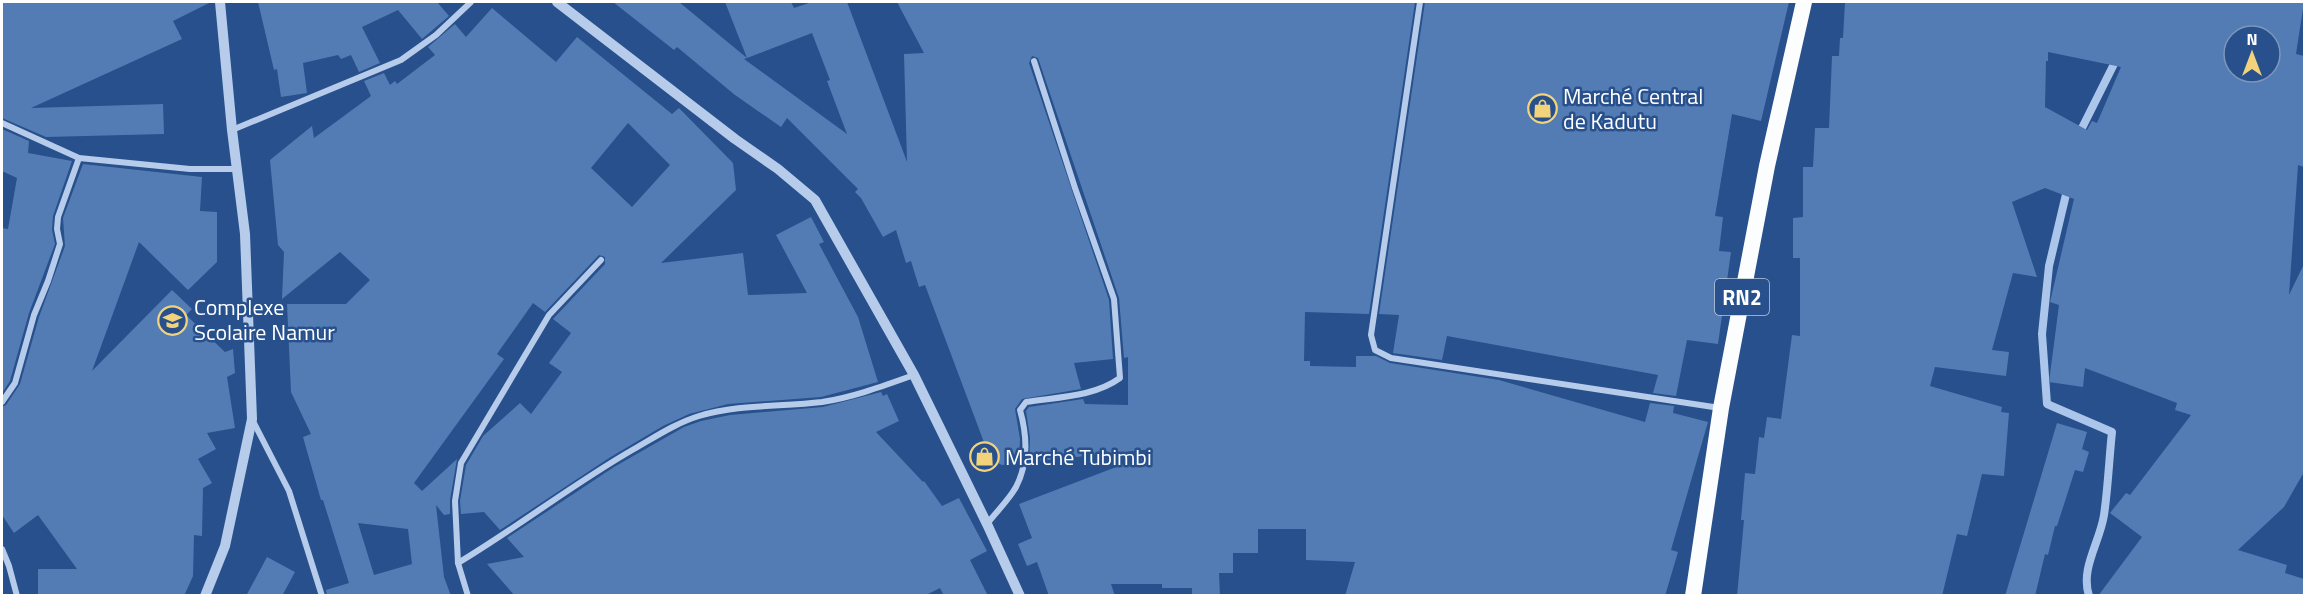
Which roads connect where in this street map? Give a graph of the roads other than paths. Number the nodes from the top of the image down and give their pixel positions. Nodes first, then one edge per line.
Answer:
1 (220, 2) edge
2 (471, 2) edge
3 (557, 2) edge
4 (1420, 2) edge
5 (1804, 2) edge
6 (1034, 61) dead end
7 (2, 123) edge
8 (232, 130) junction
9 (79, 158) junction
10 (238, 169) junction
11 (601, 260) dead end
12 (914, 375) junction
13 (2, 402) edge
14 (1721, 408) junction
15 (252, 419) junction
16 (987, 524) junction
17 (2, 549) edge
18 (458, 563) junction
19 (17, 596) edge
20 (205, 596) edge
21 (322, 596) edge
22 (468, 596) edge
23 (1020, 596) edge
24 (1693, 596) edge

1 - 8 street
2 - 8 street
3 - 12 street
4 - 14 street
5 - 14 highway, RN2
6 - 16 street
7 - 9 street
8 - 10 street
9 - 10 street
9 - 13 street
10 - 15 street
11 - 18 street
12 - 16 street
12 - 18 street
14 - 24 highway, RN2
15 - 20 street
15 - 21 street
16 - 23 street
17 - 19 street
18 - 22 street

